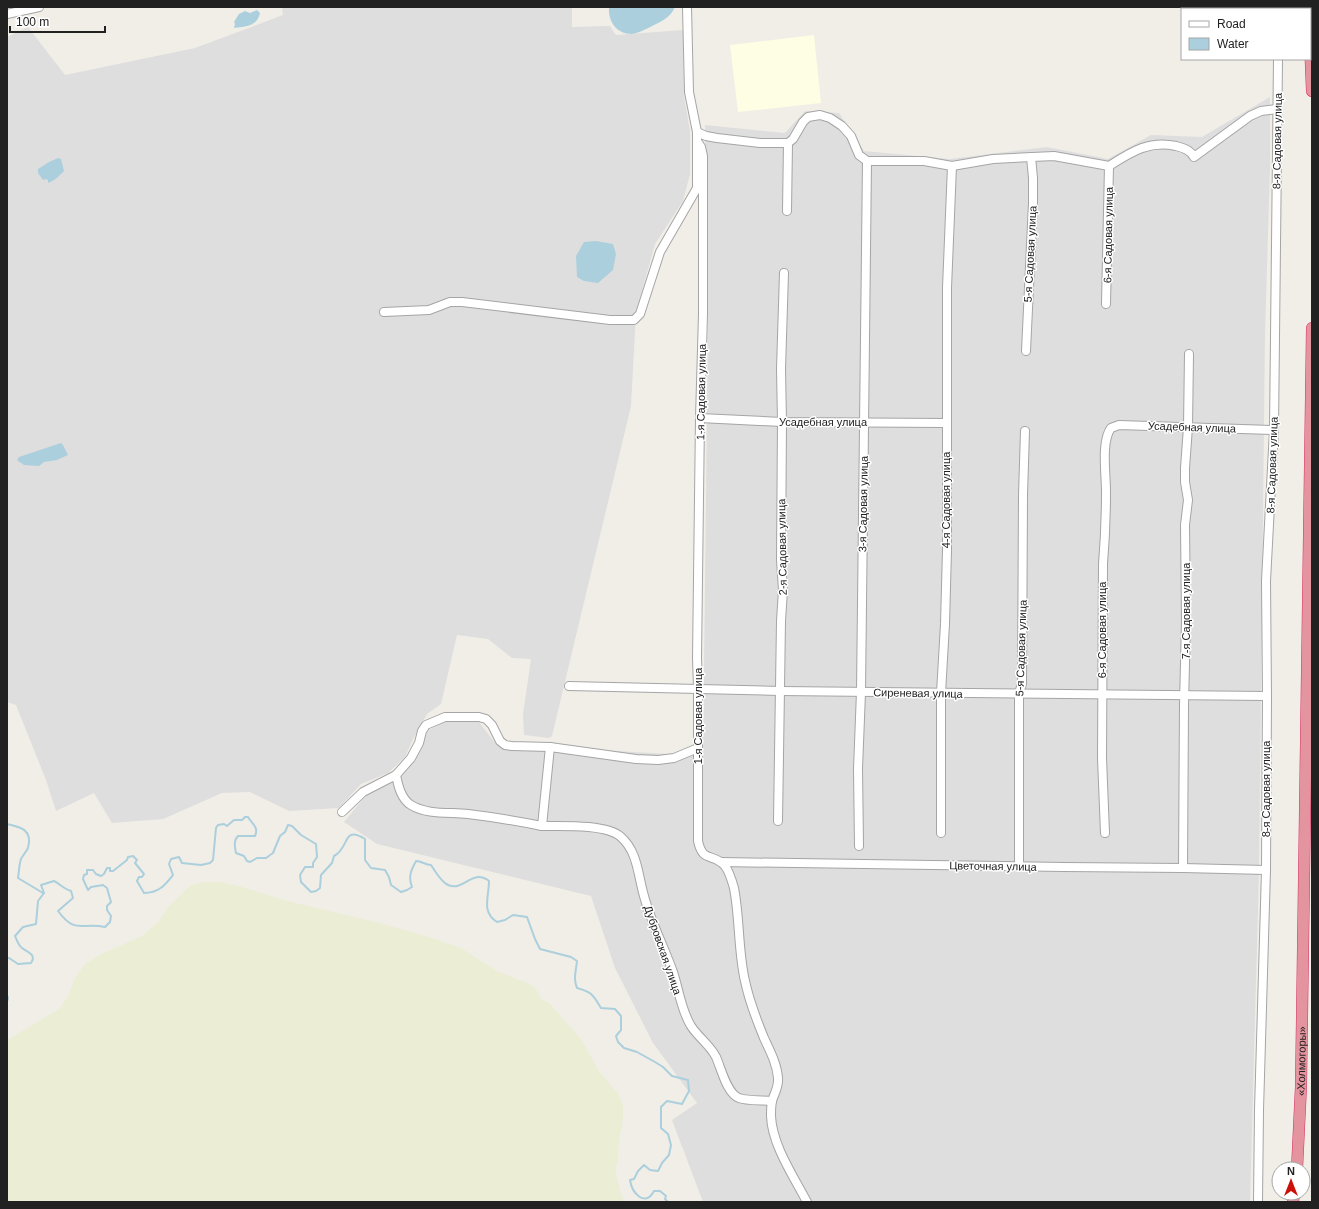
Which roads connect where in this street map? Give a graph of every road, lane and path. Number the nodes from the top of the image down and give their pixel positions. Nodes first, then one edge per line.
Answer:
1 (39, 7) edge
2 (687, 7) edge
3 (7, 14) edge
4 (1278, 60) edge
5 (1311, 60) edge
6 (1312, 91) edge
7 (1277, 109) junction
8 (697, 132) junction
9 (788, 143) junction
10 (1031, 157) junction
11 (867, 161) junction
12 (952, 166) junction
13 (1109, 166) junction
14 (701, 194) junction
15 (787, 211) dead end
16 (784, 273) dead end
17 (1106, 304) dead end
18 (384, 312) dead end
19 (1312, 328) edge
20 (1026, 351) dead end
21 (1190, 354) dead end
22 (700, 418) junction
23 (782, 422) junction
24 (865, 422) junction
25 (946, 423) junction
26 (1188, 426) junction
27 (1111, 428) joint
28 (1274, 430) junction
29 (1026, 431) dead end
30 (569, 686) dead end
31 (698, 688) junction
32 (780, 691) junction
33 (861, 692) junction
34 (941, 693) junction
35 (1020, 694) junction
36 (1102, 695) junction
37 (1184, 696) junction
38 (1267, 696) junction
39 (550, 747) junction
40 (698, 748) junction
41 (396, 775) junction
42 (342, 812) dead end
43 (778, 821) dead end
44 (542, 826) junction
45 (941, 833) dead end
46 (1105, 833) dead end
47 (859, 846) dead end
48 (721, 862) junction
49 (1019, 866) junction
50 (1183, 868) junction
51 (1266, 870) junction
52 (772, 1101) junction
53 (1297, 1161) edge
54 (807, 1202) edge
55 (1258, 1202) edge

1 - 3 street
2 - 8 street, 1-я Садовая улица
4 - 7 street, 8-я Садовая улица
5 - 6 highway
7 - 13 street
7 - 28 street, 8-я Садовая улица
8 - 9 street
8 - 14 street, 1-я Садовая улица
9 - 11 street
9 - 15 street
10 - 12 street
10 - 13 street
10 - 20 street, 5-я Садовая улица
11 - 12 street
11 - 24 street, 3-я Садовая улица
12 - 25 street, 4-я Садовая улица
13 - 17 street, 6-я Садовая улица
14 - 18 street
14 - 22 street, 1-я Садовая улица
16 - 23 street, 2-я Садовая улица
19 - 53 highway, «Холмогоры»
21 - 26 street, 7-я Садовая улица
22 - 23 street, Усадебная улица
22 - 31 street, 1-я Садовая улица
23 - 24 street, Усадебная улица
23 - 32 street, 2-я Садовая улица
24 - 25 street, Усадебная улица
24 - 33 street, 3-я Садовая улица
25 - 34 street, 4-я Садовая улица
26 - 27 street, Усадебная улица
26 - 28 street, Усадебная улица
26 - 37 street, 7-я Садовая улица
27 - 36 street, 6-я Садовая улица
28 - 38 street, 8-я Садовая улица
29 - 35 street, 5-я Садовая улица
30 - 31 street, Сиреневая улица
31 - 32 street, Сиреневая улица
31 - 40 street, 1-я Садовая улица
32 - 33 street, Сиреневая улица
32 - 43 street, 2-я Садовая улица
33 - 34 street, Сиреневая улица
33 - 47 street, 3-я Садовая улица
34 - 35 street, Сиреневая улица
34 - 45 street, 4-я Садовая улица
35 - 36 street, Сиреневая улица
35 - 49 street, 5-я Садовая улица
36 - 37 street, Сиреневая улица
36 - 46 street, 6-я Садовая улица
37 - 38 street, Сиреневая улица
37 - 50 street, 7-я Садовая улица
38 - 51 street, 8-я Садовая улица
39 - 40 street
39 - 41 street
39 - 44 street
40 - 48 street, 1-я Садовая улица
41 - 42 street
41 - 44 street, Дубровская улица
44 - 52 street, Дубровская улица
48 - 49 street, Цветочная улица
48 - 52 street
49 - 50 street, Цветочная улица
50 - 51 street, Цветочная улица
51 - 55 street, 8-я Садовая улица
52 - 54 street

